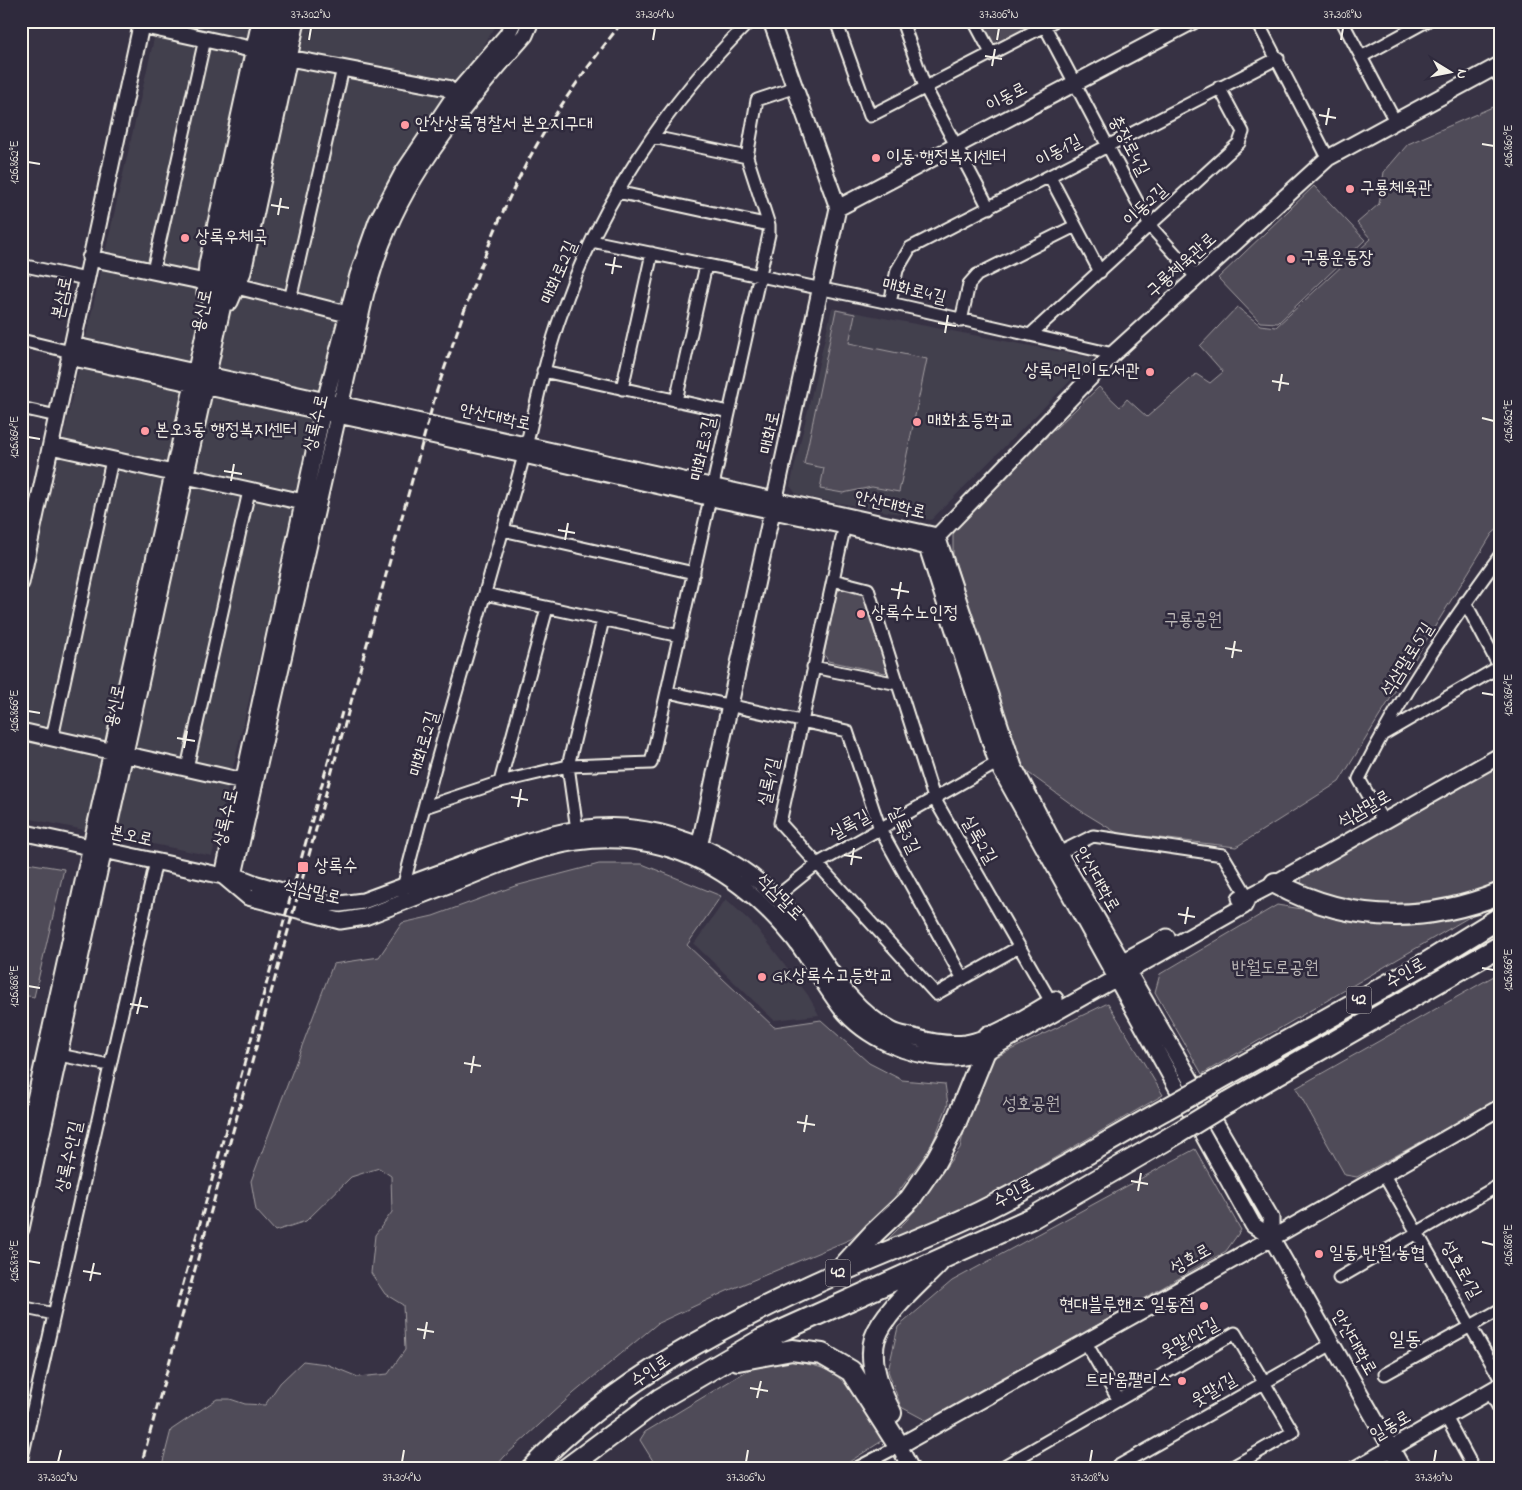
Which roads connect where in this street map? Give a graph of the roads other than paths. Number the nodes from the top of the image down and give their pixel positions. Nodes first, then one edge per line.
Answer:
1 (260, 21) edge
2 (273, 21) edge
3 (285, 21) edge
4 (297, 21) edge
5 (514, 21) edge
6 (531, 21) edge
7 (750, 21) edge
8 (771, 21) edge
9 (836, 21) edge
10 (902, 21) edge
11 (974, 21) edge
12 (1193, 21) edge
13 (1258, 21) edge
14 (1342, 21) edge
15 (1427, 21) edge
16 (141, 23) edge
17 (1047, 23) edge
18 (205, 39) junction
19 (255, 50) junction
20 (991, 53) junction
21 (1361, 57) junction
22 (289, 58) junction
23 (1278, 58) junction
24 (343, 68) junction
25 (1498, 70) edge
26 (1076, 83) junction
27 (796, 87) junction
28 (925, 87) junction
29 (1219, 87) junction
30 (455, 95) junction
31 (1395, 121) junction
32 (653, 137) junction
33 (957, 146) junction
34 (1108, 146) junction
35 (747, 157) junction
36 (1328, 158) junction
37 (1050, 177) junction
38 (241, 190) junction
39 (617, 192) junction
40 (838, 208) junction
41 (989, 208) junction
42 (769, 225) junction
43 (1075, 226) junction
44 (1150, 226) junction
45 (592, 241) junction
46 (652, 253) junction
47 (90, 258) junction
48 (21, 265) edge
49 (706, 265) junction
50 (153, 271) junction
51 (1100, 272) junction
52 (759, 277) junction
53 (1197, 278) junction
54 (86, 279) junction
55 (205, 282) junction
56 (237, 286) junction
57 (821, 289) junction
58 (290, 300) junction
59 (890, 303) junction
60 (347, 314) junction
61 (961, 321) junction
62 (212, 325) junction
63 (1030, 335) junction
64 (21, 340) edge
65 (71, 351) junction
66 (1113, 354) junction
67 (543, 371) junction
68 (200, 380) junction
69 (622, 389) junction
70 (676, 401) junction
71 (323, 407) junction
72 (21, 408) edge
73 (339, 411) junction
74 (729, 412) junction
75 (57, 416) junction
76 (51, 446) junction
77 (525, 449) junction
78 (112, 460) junction
79 (179, 476) junction
80 (249, 491) junction
81 (713, 492) junction
82 (303, 502) junction
83 (775, 506) junction
84 (846, 521) junction
85 (503, 530) junction
86 (932, 541) junction
87 (1501, 554) edge
88 (694, 573) junction
89 (833, 580) junction
90 (21, 583) edge
91 (485, 594) junction
92 (1465, 602) junction
93 (547, 608) junction
94 (603, 620) junction
95 (680, 636) junction
96 (813, 666) junction
97 (1500, 668) edge
98 (898, 684) junction
99 (668, 692) junction
100 (730, 705) junction
101 (801, 720) junction
102 (21, 731) edge
103 (1380, 737) junction
104 (52, 738) junction
105 (118, 752) junction
106 (1501, 755) edge
107 (998, 763) junction
108 (568, 766) junction
109 (187, 768) junction
110 (243, 781) junction
111 (500, 782) junction
112 (934, 798) junction
113 (425, 807) junction
114 (1383, 822) junction
115 (880, 829) junction
116 (577, 830) junction
117 (21, 832) edge
118 (96, 848) junction
119 (698, 852) junction
120 (1059, 853) junction
121 (156, 861) junction
122 (817, 864) junction
123 (228, 875) junction
124 (1275, 883) junction
125 (404, 886) junction
126 (1501, 894) edge
127 (776, 897) junction
128 (1248, 898) junction
129 (400, 904) junction
130 (1501, 917) edge
131 (1019, 947) junction
132 (1499, 948) edge
133 (1118, 969) junction
134 (963, 979) junction
135 (1051, 1002) junction
136 (987, 1044) junction
137 (59, 1055) junction
138 (109, 1065) junction
139 (1501, 1107) edge
140 (21, 1163) edge
141 (1384, 1174) junction
142 (1501, 1184) edge
143 (21, 1229) edge
144 (1418, 1232) junction
145 (1271, 1236) junction
146 (944, 1256) junction
147 (838, 1273) junction
148 (1339, 1278) dead end
149 (21, 1307) edge
150 (1501, 1309) edge
151 (54, 1314) junction
152 (1471, 1325) junction
153 (1085, 1341) junction
154 (1332, 1344) junction
155 (721, 1363) junction
156 (1386, 1374) dead end
157 (1501, 1380) edge
158 (1264, 1383) junction
159 (1495, 1389) edge
160 (1118, 1399) junction
161 (1501, 1412) edge
162 (1446, 1416) junction
163 (898, 1446) junction
164 (1391, 1448) junction
165 (21, 1462) edge
166 (530, 1469) edge
167 (566, 1469) edge
168 (855, 1469) edge
169 (912, 1469) edge
170 (999, 1469) edge
171 (1113, 1469) edge
172 (1229, 1469) edge
173 (1355, 1469) edge
174 (1403, 1469) edge
175 (1474, 1469) edge

1 - 19 street
2 - 38 street
3 - 38 street
4 - 22 street
5 - 30 street, 상록수로
6 - 73 street, 상록수로
7 - 32 street, 매화로2길
8 - 27 street
9 - 28 street
10 - 28 street
11 - 20 street
12 - 26 street, 이동로
13 - 23 street
14 - 21 street
15 - 21 street
16 - 18 street
16 - 47 street, 본삼로
17 - 20 street
17 - 26 street, 충장로4길
18 - 19 street
18 - 50 street
19 - 55 street
20 - 28 street
21 - 31 street
22 - 24 street
22 - 56 street
23 - 29 street, 이동1길
23 - 36 street
24 - 30 street
24 - 58 street
25 - 31 street, 구룡체육관로
26 - 33 street, 이동로
26 - 34 street, 충장로4길
27 - 35 street, 매화로3길
27 - 40 street
28 - 33 street
29 - 34 street, 이동1길
29 - 44 street, 이동2길
30 - 60 street, 상록수로
31 - 36 street, 구룡체육관로
32 - 35 street
32 - 39 street, 매화로2길
33 - 40 street, 이동로
33 - 41 street
34 - 37 street, 이동1길
34 - 44 street, 충장로4길
35 - 42 street, 매화로3길
36 - 53 street, 구룡체육관로
37 - 41 street, 이동1길
37 - 43 street
38 - 62 street, 용신로
39 - 42 street
39 - 45 street, 매화로2길
40 - 57 street, 매화로
41 - 59 street, 이동1길
42 - 52 street, 매화로3길
43 - 51 street
43 - 61 street
44 - 51 street, 이동2길
44 - 53 street, 충장로4길
45 - 46 street, 매화로4길
45 - 67 street, 매화로2길
46 - 49 street, 매화로4길
46 - 69 street
47 - 50 street
47 - 54 street, 본삼로
48 - 54 street
49 - 52 street, 매화로4길
49 - 70 street
50 - 55 street
51 - 63 street, 이동2길
52 - 57 street, 매화로4길
52 - 74 street, 매화로3길
53 - 66 street, 구룡체육관로
54 - 65 street, 본삼로
55 - 62 street
56 - 58 street
56 - 62 street
57 - 59 street, 매화로4길
57 - 83 street, 매화로
58 - 60 street
59 - 61 street, 매화로4길
60 - 71 street, 상록수로
61 - 63 street, 매화로4길
62 - 68 street, 용신로
63 - 66 street, 매화로4길
64 - 65 street
65 - 68 street, 안산대학로
65 - 75 street, 본삼로
66 - 86 street, 구룡체육관로
67 - 69 street
67 - 77 street, 매화로2길
68 - 71 street, 안산대학로
68 - 79 street, 용신로
69 - 70 street
70 - 74 street
71 - 73 street, 안산대학로
71 - 82 street, 상록수로
72 - 75 street
73 - 77 street, 안산대학로
73 - 123 street, 상록수로
74 - 81 street, 매화로3길
75 - 76 street, 본삼로
76 - 78 street
76 - 90 street, 본삼로
77 - 81 street, 안산대학로
77 - 85 street, 매화로2길
78 - 79 street
78 - 104 street
79 - 80 street
79 - 105 street, 용신로
80 - 82 street
80 - 109 street
81 - 83 street, 안산대학로
81 - 88 street, 매화로3길
82 - 110 street, 상록수로
83 - 84 street, 안산대학로
83 - 100 street, 매화로
84 - 86 street, 안산대학로
84 - 89 street, 실록1길
85 - 88 street
85 - 91 street, 매화로2길
86 - 107 street, 안산대학로
86 - 120 street, 안산대학로
87 - 92 street, 석삼말로5길
88 - 95 street, 매화로3길
89 - 96 street, 실록1길
89 - 98 street, 실록2길
91 - 93 street
91 - 113 street, 매화로2길
92 - 97 street, 석삼말로5길
92 - 103 street, 석삼말로5길
93 - 94 street
93 - 111 street
94 - 95 street
94 - 108 street
95 - 99 street, 매화로3길
96 - 98 street
96 - 101 street, 실록1길
97 - 103 street, 석삼말로5길
98 - 112 street, 실록2길
99 - 100 street
99 - 108 street, 매화로3길
100 - 101 street
100 - 119 street, 매화로
101 - 115 street, 실록3길
101 - 122 street, 실록1길
102 - 104 street
103 - 114 street, 석삼말로5길
104 - 105 street
105 - 109 street
105 - 118 street, 용신로
106 - 114 street, 석삼말로
107 - 112 street, 실록길
107 - 133 street, 안산대학로
108 - 111 street, 매화로3길
108 - 116 street
109 - 110 street
110 - 123 street, 상록수로
111 - 113 street, 매화로3길
112 - 115 street, 실록길
112 - 131 street, 실록2길
113 - 125 street, 매화로2길
114 - 124 street, 석삼말로
115 - 122 street, 실록길
115 - 134 street, 실록3길
116 - 119 street, 석삼말로
116 - 125 street, 석삼말로
117 - 118 street, 본오로
118 - 121 street, 본오로
118 - 137 street, 용신로
118 - 140 street, 용신로
119 - 127 street, 석삼말로
119 - 129 street, 석삼말로
119 - 136 street, 석삼말로
120 - 128 street
120 - 133 street, 안산대학로
121 - 123 street, 본오로
121 - 138 street, 상록수안길
122 - 127 street, 실록길
122 - 134 street, 실록1길
123 - 125 street, 석삼말로
123 - 129 street, 석삼말로
124 - 126 highway
124 - 128 street, 석삼말로
125 - 129 street, 매화로2길
127 - 136 street, 석삼말로
128 - 133 street, 석삼말로
130 - 147 highway, 수인로 / 42, bridge
131 - 134 street, 실록1길
131 - 135 street, 실록2길
132 - 146 highway, 수인로 / 42, bridge
133 - 135 street, 석삼말로
133 - 136 street, 석삼말로
133 - 145 street, 안산대학로
135 - 136 street, 석삼말로
136 - 147 highway
137 - 138 street
137 - 143 street, 용신로
138 - 151 street, 상록수안길
139 - 141 street, 성호로
141 - 144 street, 성호로1길
141 - 145 street, 성호로
142 - 144 street
144 - 148 street, 성호로1길
144 - 152 street, 성호로1길
145 - 153 street, 성호로
145 - 154 street, 안산대학로
146 - 155 highway, 수인로 / 42
146 - 163 highway
147 - 166 highway, 수인로 / 42
149 - 151 street
150 - 152 street
151 - 165 street, 상록수안길
152 - 156 street, 성호로1길
152 - 157 street, 성호로1길
153 - 160 street
153 - 163 street, 성호로
154 - 158 street, 웃말1길
154 - 164 street, 안산대학로
155 - 163 highway
155 - 167 highway, 수인로 / 42
158 - 160 street, 웃말1안길
158 - 171 street, 웃말1길
158 - 172 street, 웃말1안길
159 - 161 street, 일동로
159 - 162 street, 일동로
160 - 170 street, 웃말1안길
162 - 164 street, 일동로
162 - 175 street
163 - 168 street
163 - 169 street
164 - 173 street, 일동로
164 - 174 street, 안산대학로

